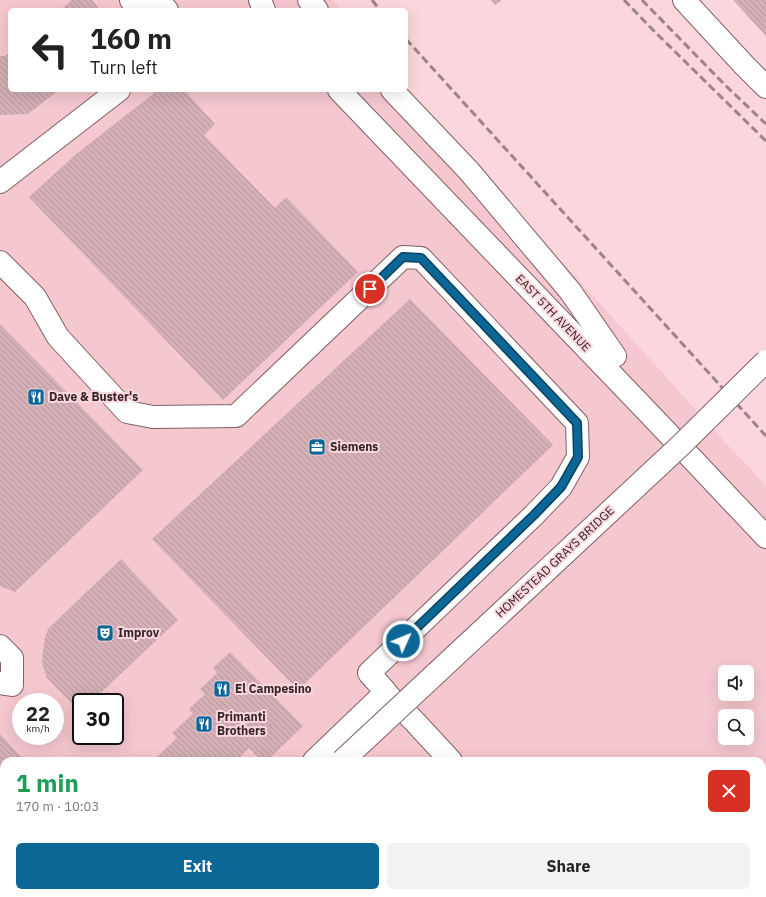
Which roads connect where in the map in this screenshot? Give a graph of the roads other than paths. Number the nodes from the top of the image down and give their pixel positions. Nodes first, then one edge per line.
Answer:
1 (131, 0) edge
2 (158, 0) edge
3 (309, 0) edge
4 (684, 0) edge
5 (140, 8) edge
6 (165, 8) edge
7 (316, 8) edge
8 (766, 87) edge
9 (116, 92) edge
10 (341, 92) edge
11 (394, 92) edge
12 (0, 182) edge
13 (0, 262) edge
14 (615, 356) dead end
15 (766, 361) edge
16 (680, 446) junction
17 (766, 537) edge
18 (0, 646) edge
19 (0, 683) edge
20 (386, 692) junction
21 (318, 757) edge
22 (346, 757) edge
23 (447, 757) edge

1 - 5 street
2 - 6 street
3 - 7 street
4 - 8 street
9 - 12 street
10 - 16 street, EAST 5TH AVENUE
11 - 14 street
13 - 20 street
15 - 16 street, HOMESTEAD GRAYS BRIDGE, bridge
16 - 17 street, EAST 5TH AVENUE
16 - 22 street, HOMESTEAD GRAYS BRIDGE, bridge
18 - 19 street
20 - 21 street
20 - 23 street

